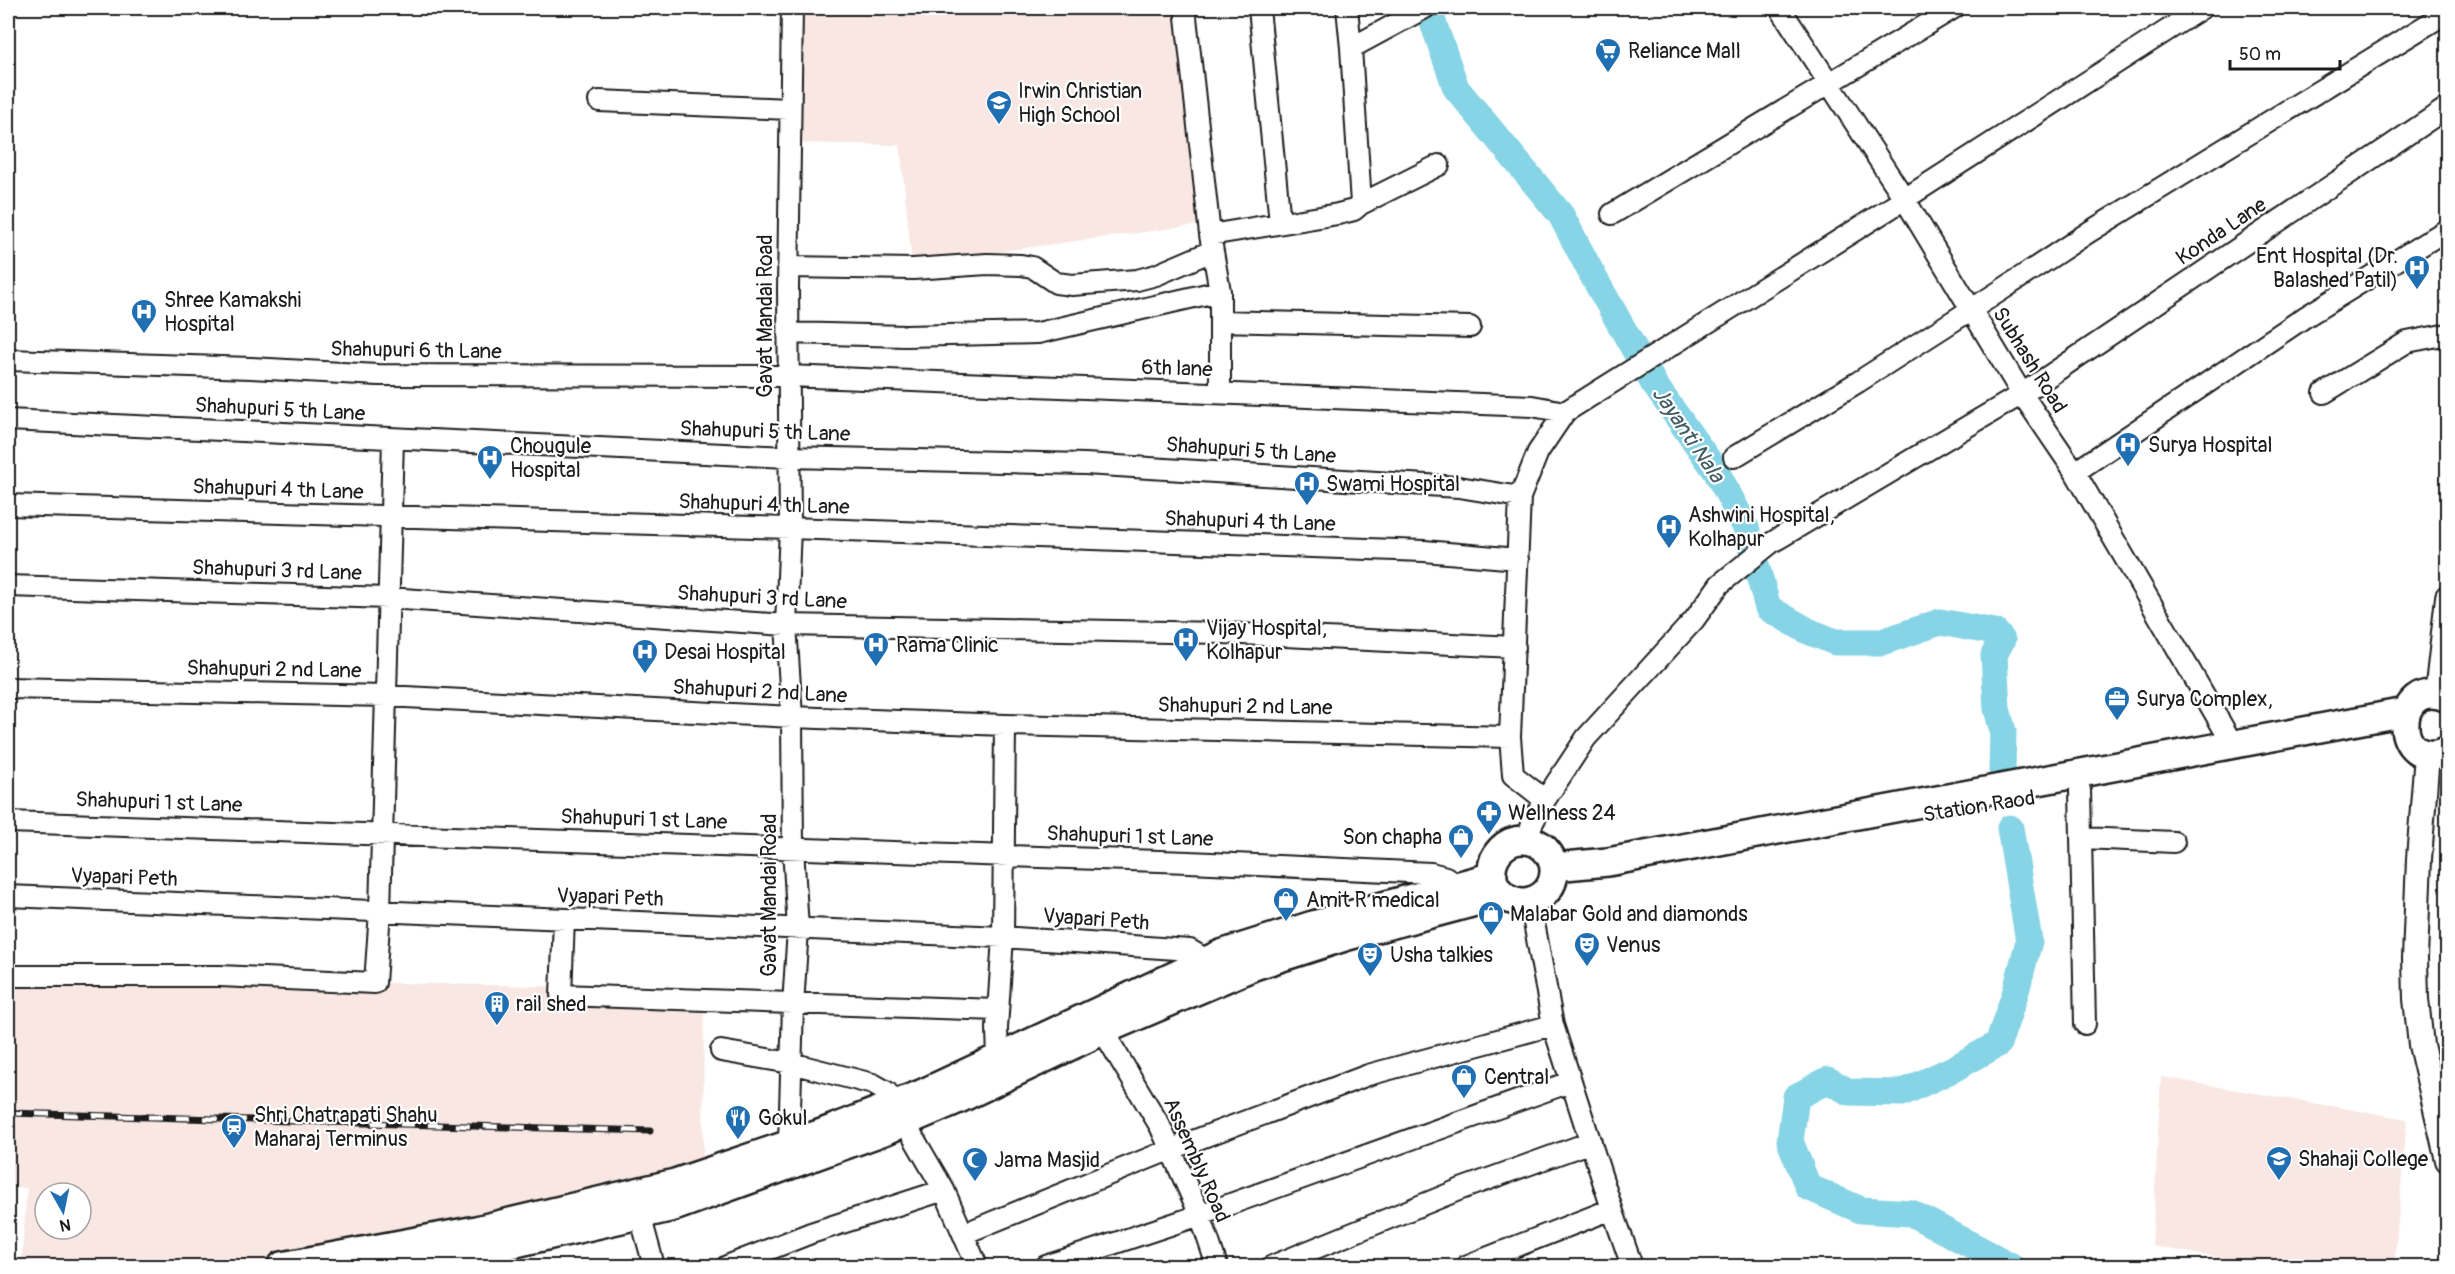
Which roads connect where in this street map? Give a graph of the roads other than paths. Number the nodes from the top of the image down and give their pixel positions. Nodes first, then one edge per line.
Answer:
1 (792, 8) edge
2 (1185, 8) edge
3 (1259, 8) edge
4 (1347, 8) edge
5 (1425, 8) edge
6 (1954, 8) edge
7 (2200, 8) edge
8 (1785, 10) edge
9 (2448, 12) edge
10 (1351, 48) junction
11 (1829, 85) junction
12 (599, 101) dead end
13 (2448, 107) edge
14 (789, 109) junction
15 (1439, 165) dead end
16 (1904, 198) junction
17 (1361, 204) junction
18 (1612, 214) dead end
19 (1280, 223) junction
20 (2448, 229) edge
21 (1213, 254) junction
22 (788, 267) junction
23 (1220, 291) junction
24 (1970, 310) junction
25 (1220, 321) junction
26 (1470, 327) dead end
27 (788, 333) junction
28 (2448, 334) edge
29 (8, 360) edge
30 (788, 376) junction
31 (1220, 393) junction
32 (2324, 393) dead end
33 (2022, 394) junction
34 (1564, 411) junction
35 (8, 420) edge
36 (393, 438) junction
37 (1734, 457) dead end
38 (789, 458) junction
39 (2075, 472) junction
40 (1520, 497) junction
41 (8, 505) edge
42 (391, 516) junction
43 (790, 528) junction
44 (1518, 559) junction
45 (8, 586) edge
46 (2448, 597) edge
47 (388, 598) junction
48 (786, 625) junction
49 (1515, 647) junction
50 (8, 688) edge
51 (386, 696) junction
52 (2442, 696) edge
53 (792, 717) junction
54 (2405, 722) junction
55 (1005, 725) junction
56 (1510, 737) junction
57 (2232, 743) junction
58 (2437, 752) edge
59 (2080, 790) junction
60 (1545, 801) junction
61 (8, 822) edge
62 (382, 833) junction
63 (2082, 837) junction
64 (1527, 840) junction
65 (2174, 842) dead end
66 (793, 848) junction
67 (1003, 855) junction
68 (1554, 873) junction
69 (1496, 876) junction
70 (1453, 887) junction
71 (8, 896) edge
72 (1530, 901) junction
73 (380, 911) junction
74 (564, 919) junction
75 (798, 929) junction
76 (1003, 938) junction
77 (1207, 960) junction
78 (8, 976) edge
79 (793, 1005) junction
80 (998, 1010) junction
81 (1097, 1022) junction
82 (2085, 1024) dead end
83 (1553, 1025) junction
84 (721, 1051) dead end
85 (998, 1060) junction
86 (791, 1063) junction
87 (1570, 1082) junction
88 (900, 1113) junction
89 (1591, 1142) junction
90 (789, 1144) junction
91 (1169, 1150) junction
92 (2448, 1160) edge
93 (944, 1190) junction
94 (1612, 1209) junction
95 (640, 1215) junction
96 (1200, 1215) junction
97 (963, 1234) junction
98 (437, 1254) edge
99 (972, 1265) edge
100 (282, 1266) edge
101 (400, 1266) edge
102 (654, 1266) edge
103 (727, 1266) edge
104 (1046, 1266) edge
105 (1216, 1266) edge
106 (1272, 1266) edge
107 (1466, 1266) edge
108 (1632, 1266) edge

1 - 14 street, Gavat Mandai Road
2 - 21 street
3 - 19 street
4 - 10 street
5 - 10 street
6 - 11 street
7 - 16 street
8 - 11 street, Subhash Road
9 - 24 street
10 - 17 street
11 - 16 street, Subhash Road
11 - 18 street
12 - 14 street
13 - 33 street, Konda Lane
14 - 22 street, Gavat Mandai Road
15 - 17 street
16 - 24 street, Subhash Road
16 - 34 street
17 - 19 street
19 - 21 street
20 - 39 street
21 - 22 street
21 - 23 street
22 - 27 street, Gavat Mandai Road
23 - 25 street
23 - 27 street
24 - 33 street, Subhash Road
24 - 37 street
25 - 26 street
25 - 31 street
27 - 30 street, Gavat Mandai Road
28 - 32 street
29 - 30 street, Shahupuri 6 th Lane
30 - 31 street, 6th lane
30 - 38 street, Gavat Mandai Road
31 - 34 street, 6th lane
33 - 39 street, Subhash Road
33 - 60 street, Konda Lane
34 - 40 street
35 - 36 street, Shahupuri 5 th Lane
36 - 38 street, Shahupuri 5 th Lane
36 - 42 street
38 - 40 street, Shahupuri 5 th Lane
38 - 43 street, Gavat Mandai Road
39 - 57 street, Subhash Road
40 - 44 street
41 - 42 street, Shahupuri 4 th Lane
42 - 43 street, Shahupuri 4 th Lane
42 - 47 street
43 - 44 street, Shahupuri 4 th Lane
43 - 48 street, Gavat Mandai Road
44 - 49 street
45 - 47 street, Shahupuri 3 rd Lane
46 - 52 main road
47 - 48 street, Shahupuri 3 rd Lane
47 - 51 street
48 - 49 street, Shahupuri 3 rd Lane
48 - 53 street, Gavat Mandai Road
49 - 56 street
50 - 51 street, Shahupuri 2 nd Lane
51 - 53 street, Shahupuri 2 nd Lane
51 - 62 street
52 - 54 highway
53 - 55 street, Shahupuri 2 nd Lane
53 - 66 street, Gavat Mandai Road
54 - 57 highway
54 - 58 highway
54 - 59 highway, Station Raod
55 - 56 street, Shahupuri 2 nd Lane
55 - 67 street
56 - 60 street
57 - 68 highway
58 - 92 main road
59 - 63 street
59 - 68 highway, Station Raod
60 - 64 street, Konda Lane
61 - 62 street, Shahupuri 1 st Lane
62 - 66 street, Shahupuri 1 st Lane
62 - 73 street
63 - 65 street
63 - 82 street
64 - 68 highway
64 - 69 highway
66 - 67 street, Shahupuri 1 st Lane
66 - 75 street, Gavat Mandai Road
67 - 70 street, Shahupuri 1 st Lane
67 - 76 street
68 - 72 highway
69 - 70 highway
69 - 72 highway
69 - 81 highway
70 - 77 highway
71 - 73 street, Vyapari Peth
72 - 83 street
73 - 74 street, Vyapari Peth
73 - 78 street
74 - 75 street, Vyapari Peth
74 - 79 street
75 - 76 street, Vyapari Peth
75 - 79 street, Gavat Mandai Road
76 - 77 street, Vyapari Peth
76 - 80 street
77 - 81 highway
79 - 80 street
79 - 86 street, Gavat Mandai Road
80 - 85 street
81 - 85 highway
81 - 88 highway
81 - 91 street, Assembly Road
83 - 87 street
83 - 91 street
84 - 86 street
85 - 88 highway
86 - 88 street
86 - 90 street, Gavat Mandai Road
87 - 89 street
87 - 96 street
88 - 90 highway
88 - 93 street
88 - 95 highway
89 - 94 street
89 - 106 street
90 - 98 highway
91 - 96 street, Assembly Road
91 - 97 street
93 - 97 street
93 - 103 street
94 - 107 street
94 - 108 street
95 - 98 highway
95 - 102 street
96 - 104 street
96 - 105 street, Assembly Road
97 - 99 street
98 - 100 highway
98 - 101 highway

